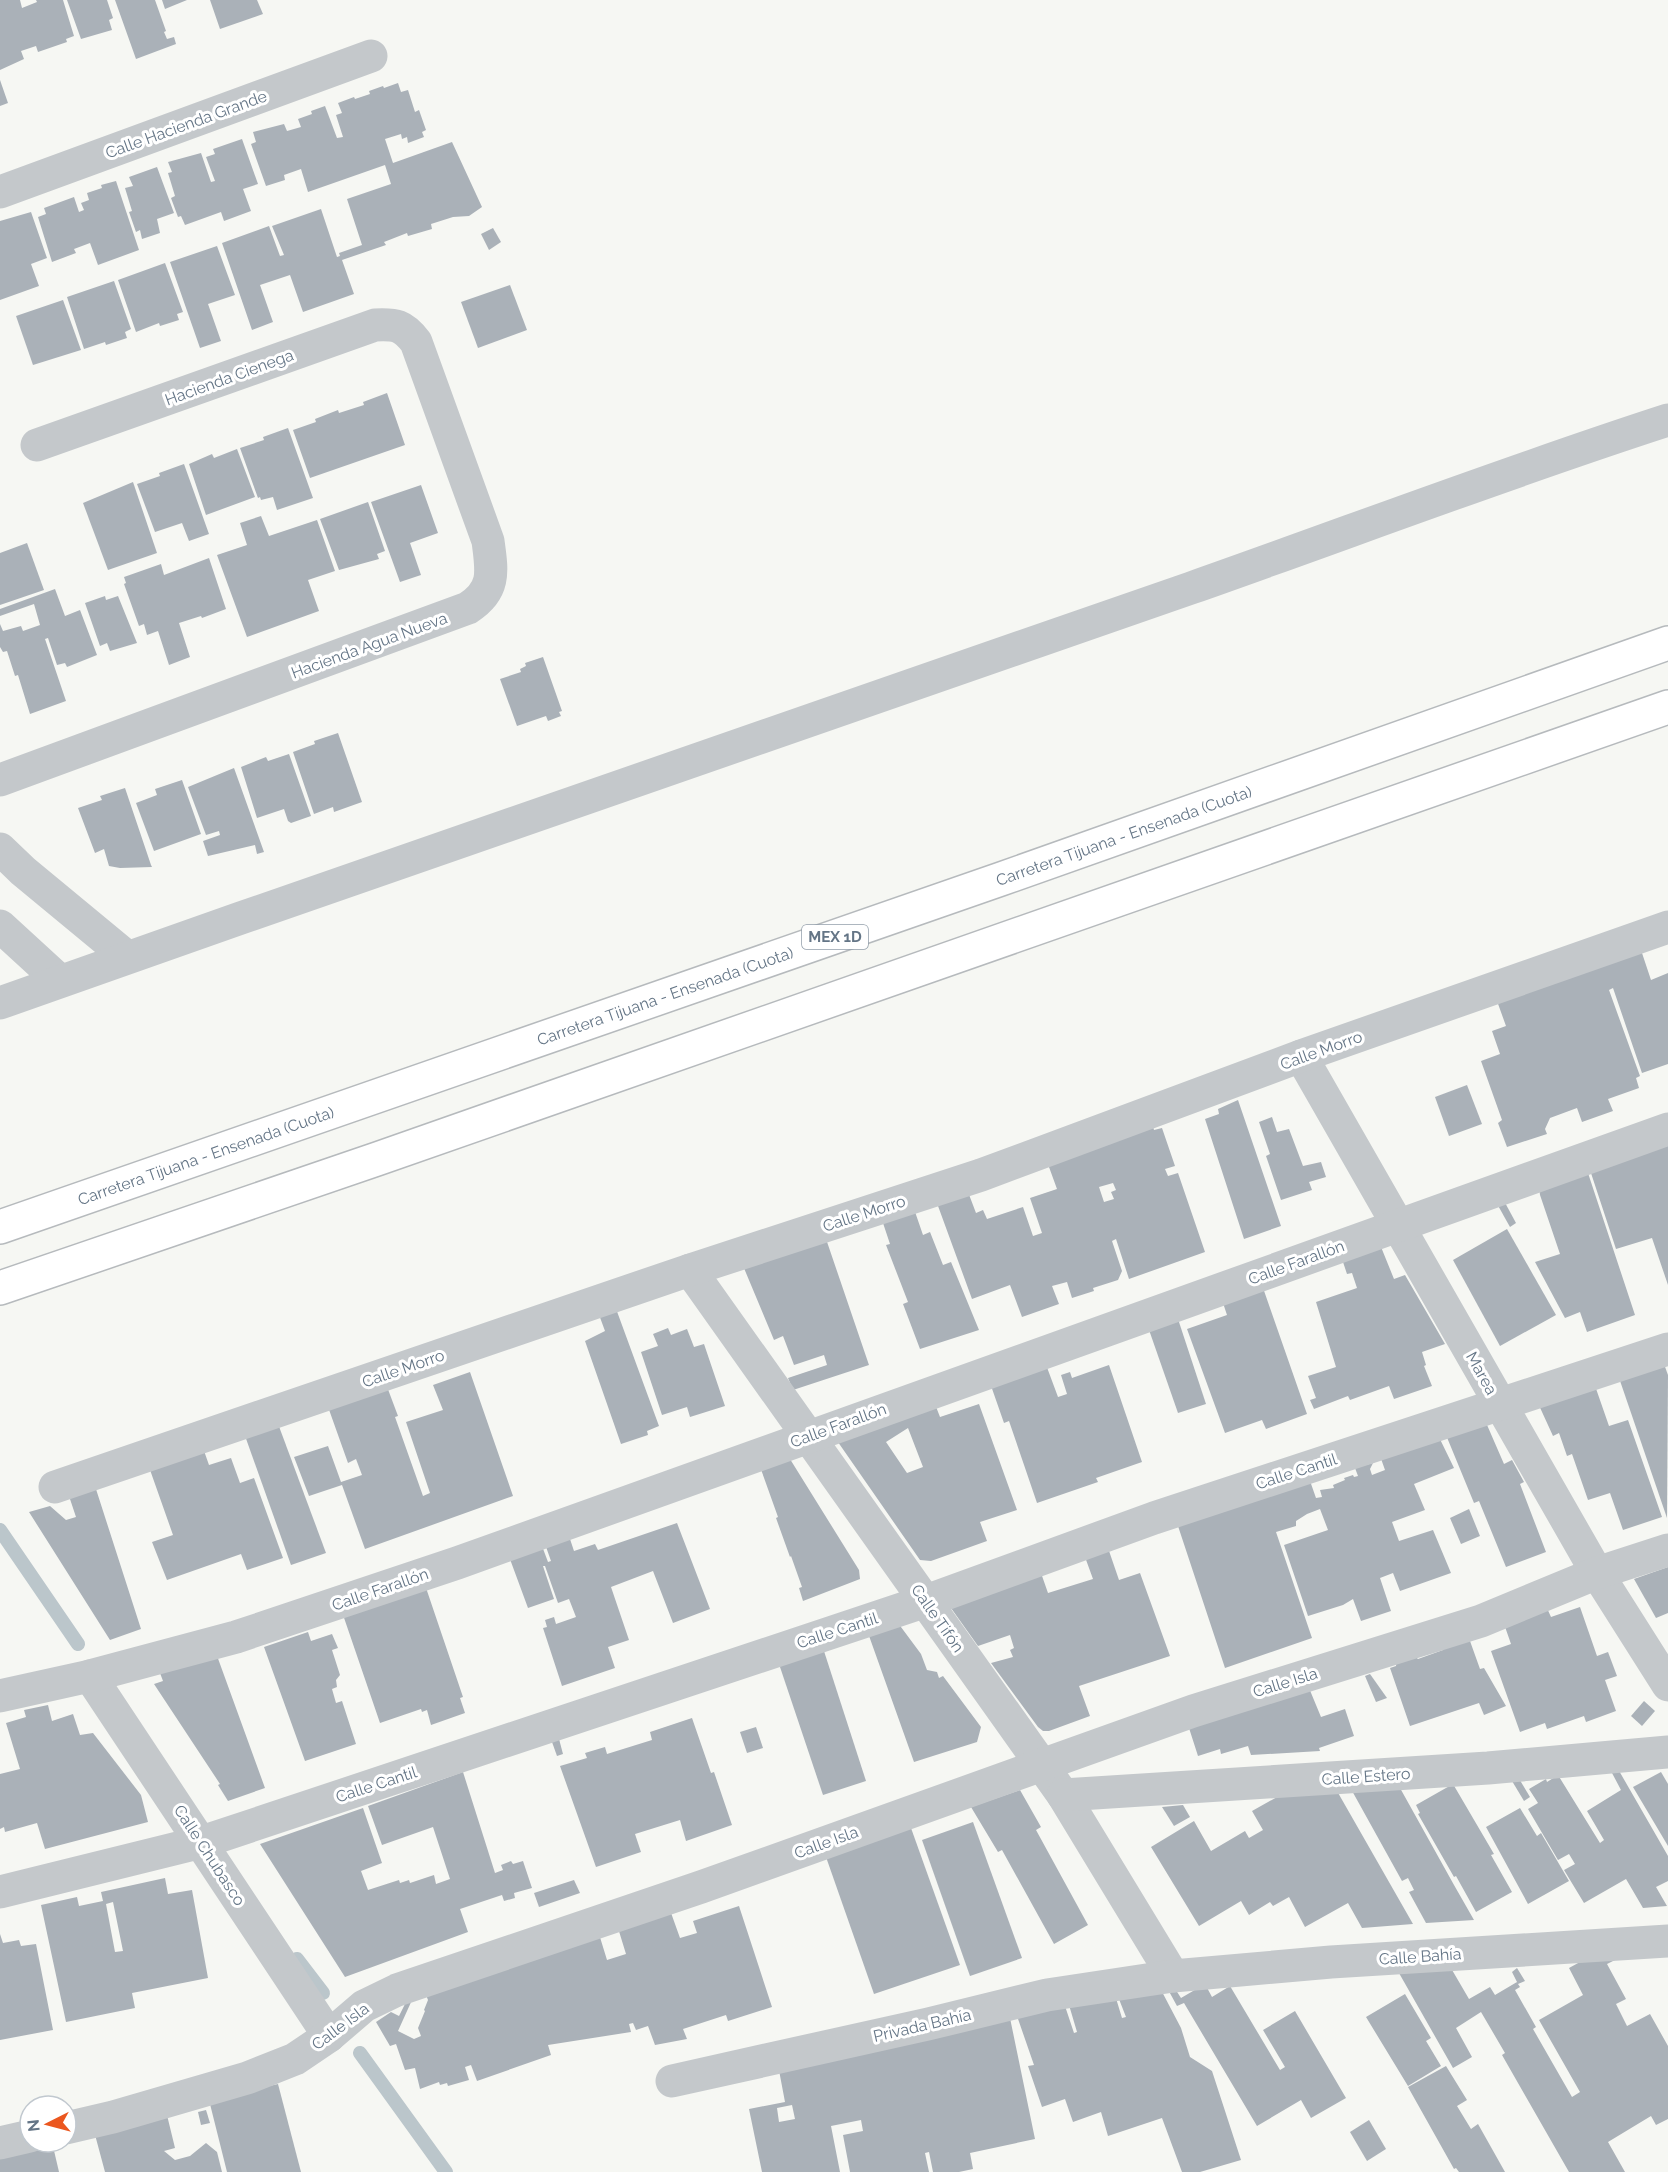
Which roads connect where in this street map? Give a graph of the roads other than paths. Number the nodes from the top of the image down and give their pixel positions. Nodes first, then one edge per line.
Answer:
1 (372, 56) dead end
2 (0, 192) edge
3 (416, 342) joint
4 (1668, 420) edge
5 (37, 445) dead end
6 (1668, 643) edge
7 (1668, 707) edge
8 (0, 780) edge
9 (0, 849) edge
10 (0, 926) edge
11 (1668, 927) edge
12 (127, 957) junction
13 (60, 981) junction
14 (0, 1003) edge
15 (1301, 1056) junction
16 (1668, 1129) edge
17 (1399, 1226) junction
18 (0, 1227) edge
19 (690, 1270) junction
20 (0, 1288) edge
21 (1668, 1348) edge
22 (1500, 1404) junction
23 (808, 1436) junction
24 (55, 1487) dead end
25 (1668, 1550) edge
26 (1597, 1573) junction
27 (926, 1601) junction
28 (90, 1676) junction
29 (1668, 1685) edge
30 (0, 1696) edge
31 (1668, 1752) edge
32 (1041, 1765) junction
33 (1063, 1795) junction
34 (202, 1842) junction
35 (0, 1892) edge
36 (1668, 1941) edge
37 (1173, 1976) junction
38 (329, 2036) junction
39 (672, 2081) dead end
40 (78, 2125) edge
41 (18, 2139) edge
42 (0, 2143) edge

1 - 2 street, Calle Hacienda Grande
3 - 5 street, Hacienda Cienega
3 - 8 street, Hacienda Agua Nueva
4 - 12 street
6 - 18 highway, Carretera Tijuana - Ensenada (Cuota) / MEX 1D
7 - 20 highway
9 - 12 street
10 - 13 street
11 - 15 street, Calle Morro
12 - 13 street
13 - 14 street
15 - 17 street, Marea
15 - 19 street, Calle Morro
16 - 17 street, Calle Farallón
17 - 22 street, Marea
17 - 23 street, Calle Farallón
19 - 23 street, Calle Tifón
19 - 24 street, Calle Morro
21 - 22 street, Calle Cantil
22 - 26 street, Marea
22 - 27 street, Calle Cantil
23 - 27 street, Calle Tifón
23 - 28 street, Calle Farallón
25 - 26 street, Calle Isla
26 - 29 street, Marea
26 - 32 street, Calle Isla
27 - 32 street, Calle Tifón
27 - 34 street, Calle Cantil
28 - 30 street, Calle Farallón
28 - 34 street, Calle Chubasco
31 - 33 street, Calle Estero
32 - 33 street, Calle Tifón
32 - 38 street, Calle Isla
33 - 37 street, Calle Tifón
34 - 35 street, Calle Cantil
34 - 38 street, Calle Chubasco
36 - 37 street, Calle Bahía
37 - 39 street, Privada Bahía
38 - 40 street, Calle Isla
41 - 42 street

